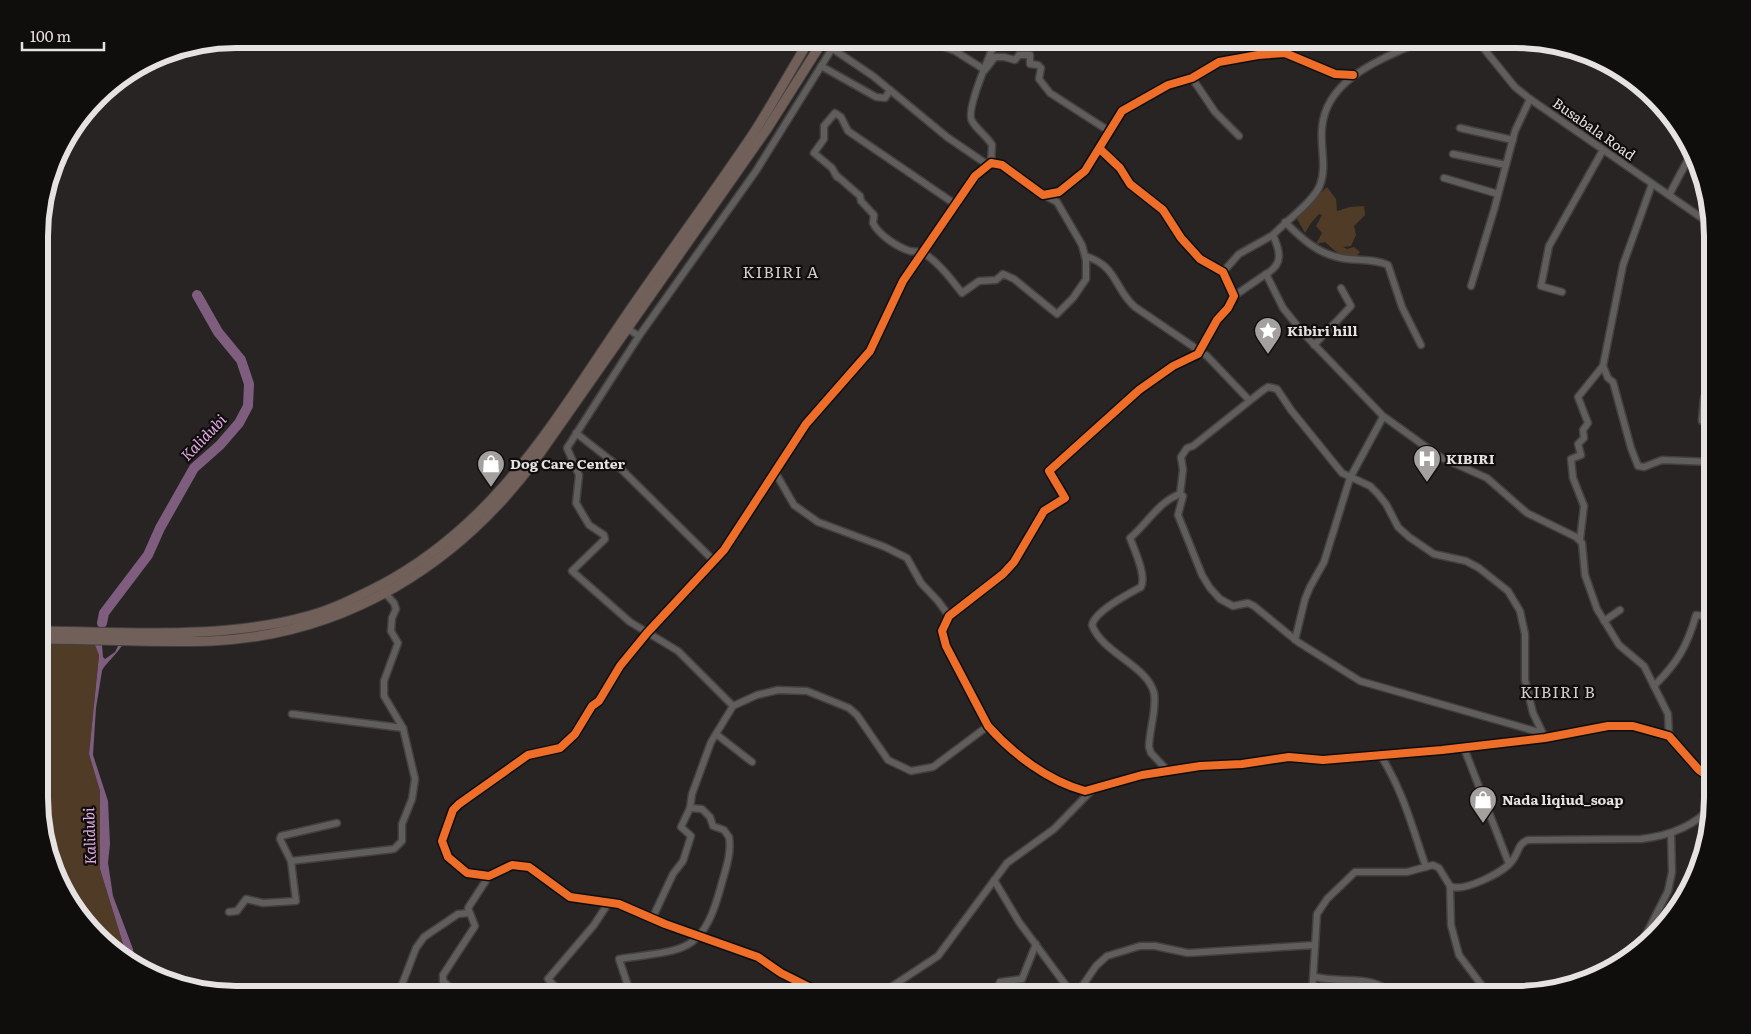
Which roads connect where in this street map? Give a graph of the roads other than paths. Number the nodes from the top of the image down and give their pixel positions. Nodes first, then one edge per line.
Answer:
1 (805, 48) edge
2 (818, 48) edge
3 (947, 48) edge
4 (994, 48) edge
5 (1253, 48) edge
6 (1408, 48) edge
7 (1483, 48) edge
8 (833, 49) joint
9 (1258, 55) junction
10 (821, 66) junction
11 (986, 70) junction
12 (1353, 75) junction
13 (1192, 78) junction
14 (890, 90) junction
15 (1530, 99) junction
16 (775, 116) junction
17 (786, 122) junction
18 (1460, 128) dead end
19 (1109, 131) junction
20 (1239, 136) dead end
21 (1513, 140) junction
22 (1100, 149) junction
23 (1603, 150) junction
24 (1453, 154) dead end
25 (1688, 160) edge
26 (989, 164) junction
27 (1506, 165) junction
28 (836, 175) junction
29 (1444, 178) dead end
30 (1652, 184) junction
31 (840, 185) dead end
32 (1059, 192) junction
33 (1498, 194) junction
34 (1042, 195) junction
35 (1669, 195) junction
36 (1057, 202) junction
37 (954, 204) junction
38 (1703, 218) edge
39 (1285, 222) junction
40 (1273, 235) junction
41 (923, 252) junction
42 (1085, 256) junction
43 (1223, 272) junction
44 (1266, 274) junction
45 (1471, 286) dead end
46 (1341, 288) dead end
47 (1562, 292) dead end
48 (1234, 296) junction
49 (628, 329) junction
50 (639, 336) junction
51 (1314, 344) junction
52 (1421, 345) dead end
53 (1201, 351) junction
54 (1603, 366) junction
55 (1704, 398) edge
56 (1248, 400) junction
57 (1384, 417) junction
58 (1704, 422) edge
59 (576, 433) junction
60 (1704, 462) edge
61 (774, 472) junction
62 (1350, 478) junction
63 (1180, 494) junction
64 (1580, 540) junction
65 (714, 561) junction
66 (386, 594) junction
67 (1620, 610) dead end
68 (949, 616) junction
69 (1704, 616) edge
70 (1604, 621) junction
71 (47, 631) edge
72 (647, 633) junction
73 (210, 636) junction
74 (47, 638) edge
75 (1295, 640) junction
76 (1654, 686) junction
77 (733, 706) junction
78 (292, 714) dead end
79 (988, 726) junction
80 (404, 728) junction
81 (716, 734) junction
82 (1543, 735) junction
83 (1669, 736) junction
84 (1464, 748) junction
85 (1380, 756) junction
86 (752, 762) dead end
87 (1168, 771) junction
88 (1704, 774) edge
89 (1092, 790) junction
90 (690, 808) junction
91 (1703, 815) edge
92 (338, 823) dead end
93 (1671, 833) junction
94 (292, 861) junction
95 (1510, 864) junction
96 (1426, 867) junction
97 (489, 876) junction
98 (994, 880) junction
99 (1450, 886) junction
100 (609, 902) junction
101 (229, 912) dead end
102 (470, 914) junction
103 (652, 919) junction
104 (1647, 932) edge
105 (700, 936) junction
106 (1036, 944) junction
107 (1315, 945) junction
108 (1314, 977) junction
109 (898, 983) junction
110 (401, 986) edge
111 (448, 986) edge
112 (554, 986) edge
113 (629, 986) edge
114 (807, 986) edge
115 (893, 986) edge
116 (900, 986) edge
117 (999, 986) edge
118 (1068, 986) edge
119 (1082, 986) edge
120 (1313, 986) edge
121 (1382, 986) edge
122 (1482, 986) edge

1 - 73 highway
2 - 16 highway
3 - 11 street
4 - 11 street
5 - 9 street
6 - 12 street
7 - 15 street, Busabala Road
8 - 10 street
8 - 14 street
9 - 12 street
9 - 13 street
10 - 14 street
10 - 17 street
11 - 19 street
11 - 26 street
12 - 39 street
13 - 19 street
13 - 20 street
14 - 26 street
15 - 21 street
15 - 23 street, Busabala Road
16 - 17 street
16 - 49 highway
17 - 50 street
18 - 21 street
19 - 22 street
21 - 27 street
22 - 32 street
22 - 43 street
23 - 30 street, Busabala Road
23 - 47 street
24 - 27 street
25 - 35 street
26 - 34 street
26 - 37 street
27 - 33 street
28 - 31 street
28 - 37 street
28 - 41 street
29 - 33 street
30 - 35 street, Busabala Road
30 - 54 street
32 - 34 street
32 - 36 street
33 - 45 street
34 - 36 street
35 - 38 street, Busabala Road
36 - 42 street
37 - 41 street
39 - 40 street
39 - 52 street
40 - 43 street
40 - 44 street
41 - 42 street
41 - 61 street
42 - 53 street
43 - 48 street
44 - 48 street
44 - 51 street
46 - 51 street
48 - 53 street
49 - 50 street
49 - 66 highway
50 - 59 street
51 - 57 street
53 - 56 street
53 - 68 street
54 - 60 street
54 - 64 street
55 - 58 street
56 - 62 street
56 - 63 street
57 - 62 street
57 - 64 street
59 - 65 street
59 - 72 street
61 - 65 street
61 - 68 street
62 - 75 street
62 - 82 street
63 - 75 street
63 - 87 street
64 - 70 street
65 - 72 street
66 - 73 highway
66 - 80 street
67 - 70 street
68 - 79 street
69 - 76 street
70 - 76 street
71 - 73 highway
72 - 77 street
72 - 97 street
73 - 74 highway
75 - 82 street
76 - 83 street
77 - 79 street
77 - 81 street
78 - 80 street
79 - 89 street
80 - 94 street
81 - 86 street
81 - 90 street
82 - 83 street
82 - 84 street
83 - 88 street
84 - 85 street
84 - 95 street
85 - 87 street
85 - 96 street
87 - 89 street
89 - 98 street
90 - 103 street
90 - 105 street
91 - 93 street
92 - 94 street
93 - 95 street
93 - 104 street
94 - 101 street
95 - 99 street
96 - 99 street
96 - 107 street
97 - 100 street
97 - 102 street
98 - 106 street
98 - 109 street
99 - 122 street
100 - 103 street
100 - 112 street
102 - 110 street
102 - 111 street
103 - 105 street
105 - 113 street
105 - 114 street
106 - 117 street
106 - 118 street
107 - 108 street
107 - 119 street
108 - 120 street
108 - 121 street
109 - 115 street
109 - 116 street

